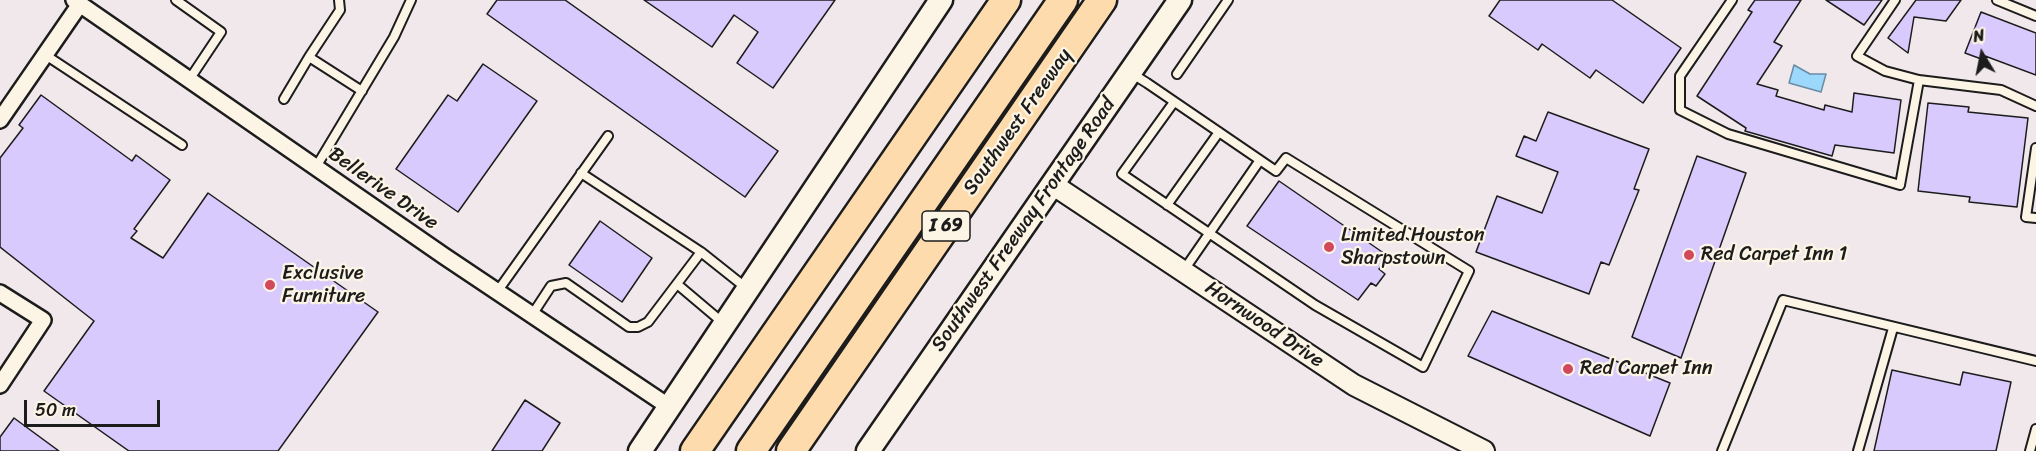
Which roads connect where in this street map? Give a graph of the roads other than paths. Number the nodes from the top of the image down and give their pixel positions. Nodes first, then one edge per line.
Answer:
1 (176, 0) edge
2 (339, 0) edge
3 (411, 0) edge
4 (941, 0) edge
5 (1006, 0) edge
6 (1063, 0) edge
7 (1102, 0) edge
8 (1180, 0) edge
9 (1228, 0) edge
10 (1732, 0) edge
11 (1894, 0) edge
12 (1996, 0) edge
13 (77, 2) edge
14 (2036, 16) edge
15 (44, 54) junction
16 (309, 57) junction
17 (1130, 72) junction
18 (1177, 74) dead end
19 (189, 80) junction
20 (1919, 80) junction
21 (362, 91) junction
22 (284, 99) dead end
23 (1174, 102) junction
24 (2036, 106) edge
25 (0, 120) edge
26 (1220, 132) junction
27 (608, 136) dead end
28 (182, 145) dead end
29 (2036, 148) edge
30 (1260, 160) junction
31 (316, 167) junction
32 (581, 173) junction
33 (1052, 184) junction
34 (1167, 205) junction
35 (2036, 218) edge
36 (1209, 234) junction
37 (701, 252) junction
38 (1183, 271) junction
39 (677, 284) junction
40 (748, 290) junction
41 (497, 292) junction
42 (0, 293) edge
43 (532, 315) junction
44 (726, 325) junction
45 (1893, 328) junction
46 (2036, 361) edge
47 (0, 385) edge
48 (671, 408) junction
49 (2036, 429) edge
50 (640, 451) edge
51 (695, 451) edge
52 (752, 451) edge
53 (791, 451) edge
54 (868, 451) edge
55 (1485, 451) edge
56 (1722, 451) edge
57 (1858, 451) edge
58 (2030, 451) edge

1 - 19 lane
2 - 16 lane
3 - 21 lane
4 - 40 main road
5 - 51 highway
6 - 52 highway
7 - 53 highway, Southwest Freeway / I 69
8 - 17 main road, Southwest Freeway Frontage Road
9 - 18 lane
10 - 20 lane
11 - 20 lane
12 - 14 lane
13 - 15 street
13 - 19 street, Bellerive Drive
15 - 25 street
15 - 28 lane
16 - 21 lane
16 - 22 lane
17 - 23 lane
17 - 33 main road, Southwest Freeway Frontage Road
19 - 31 street, Bellerive Drive
20 - 24 lane
21 - 31 lane
23 - 26 lane
23 - 34 lane
26 - 30 lane
26 - 34 lane
27 - 32 lane
29 - 35 lane
30 - 36 lane
30 - 36 lane
31 - 41 street, Bellerive Drive
32 - 37 lane
32 - 41 lane
33 - 38 street, Hornwood Drive
33 - 54 main road, Southwest Freeway Frontage Road
34 - 36 lane
36 - 38 lane
37 - 39 lane
37 - 40 lane
38 - 55 street, Hornwood Drive
39 - 43 lane
39 - 44 lane
40 - 44 main road
41 - 43 street, Bellerive Drive
42 - 47 street
43 - 48 street, Bellerive Drive
44 - 48 main road
45 - 46 lane
45 - 56 lane
45 - 57 lane
48 - 50 main road
49 - 58 lane

